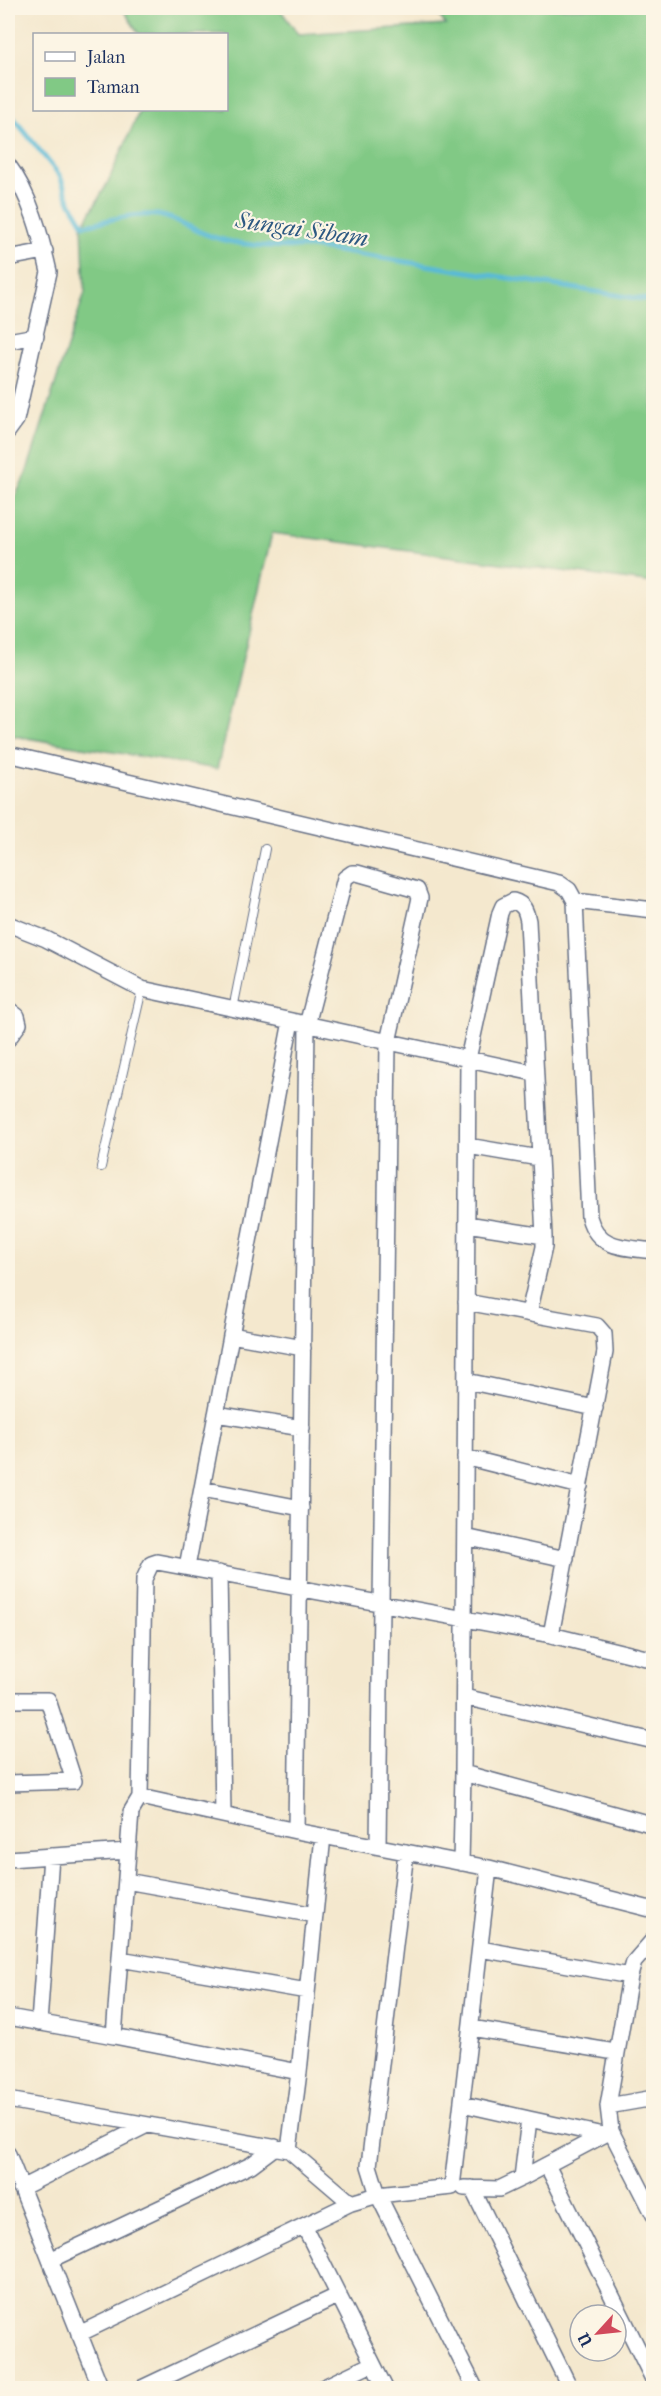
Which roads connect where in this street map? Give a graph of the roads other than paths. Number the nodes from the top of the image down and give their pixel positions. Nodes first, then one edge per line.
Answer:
1 (8, 165) edge
2 (14, 183) edge
3 (45, 251) junction
4 (8, 258) edge
5 (36, 336) junction
6 (8, 341) edge
7 (8, 431) edge
8 (8, 754) edge
9 (265, 849) dead end
10 (575, 901) junction
11 (654, 910) edge
12 (8, 924) edge
13 (142, 989) junction
14 (8, 1009) edge
15 (233, 1009) junction
16 (291, 1021) junction
17 (307, 1025) junction
18 (8, 1039) edge
19 (388, 1042) junction
20 (468, 1059) junction
21 (534, 1073) junction
22 (468, 1146) junction
23 (539, 1158) junction
24 (101, 1167) dead end
25 (467, 1224) junction
26 (544, 1236) junction
27 (654, 1251) edge
28 (466, 1302) junction
29 (529, 1313) junction
30 (231, 1335) junction
31 (303, 1348) junction
32 (466, 1381) junction
33 (595, 1408) junction
34 (216, 1414) junction
35 (302, 1428) junction
36 (465, 1457) junction
37 (580, 1486) junction
38 (202, 1489) junction
39 (300, 1508) junction
40 (465, 1536) junction
41 (566, 1559) junction
42 (187, 1567) junction
43 (219, 1573) junction
44 (300, 1587) junction
45 (383, 1603) junction
46 (464, 1618) junction
47 (551, 1635) junction
48 (654, 1660) edge
49 (464, 1697) junction
50 (8, 1700) edge
51 (654, 1741) edge
52 (463, 1773) junction
53 (8, 1783) edge
54 (140, 1797) junction
55 (223, 1815) junction
56 (654, 1825) edge
57 (296, 1831) junction
58 (323, 1836) junction
59 (378, 1846) junction
60 (128, 1851) junction
61 (406, 1852) junction
62 (51, 1856) junction
63 (8, 1859) edge
64 (461, 1863) junction
65 (489, 1868) junction
66 (126, 1881) junction
67 (654, 1910) edge
68 (315, 1915) junction
69 (654, 1939) edge
70 (480, 1949) junction
71 (120, 1959) junction
72 (630, 1976) junction
73 (307, 1991) junction
74 (8, 2017) edge
75 (39, 2023) junction
76 (471, 2028) junction
77 (114, 2036) junction
78 (615, 2052) junction
79 (299, 2072) junction
80 (654, 2098) edge
81 (8, 2100) edge
82 (462, 2104) junction
83 (608, 2106) junction
84 (529, 2119) junction
85 (147, 2125) junction
86 (607, 2133) junction
87 (282, 2149) junction
88 (8, 2154) edge
89 (547, 2165) junction
90 (522, 2178) junction
91 (452, 2187) junction
92 (21, 2188) junction
93 (472, 2188) junction
94 (378, 2195) junction
95 (351, 2203) junction
96 (654, 2215) edge
97 (304, 2226) junction
98 (50, 2260) junction
99 (339, 2295) junction
100 (79, 2334) junction
101 (372, 2364) junction
102 (654, 2382) edge
103 (101, 2388) edge
104 (142, 2388) edge
105 (322, 2388) edge
106 (385, 2388) edge
107 (475, 2388) edge
108 (570, 2388) edge

1 - 2 street
2 - 3 street
3 - 4 street
3 - 5 street
5 - 6 street
5 - 7 street
8 - 10 street
9 - 15 lane
10 - 11 street
10 - 27 street
12 - 13 street
13 - 15 street
13 - 24 lane
14 - 18 street
15 - 16 street
16 - 17 street
16 - 30 street
17 - 19 street
17 - 19 street
17 - 31 street
19 - 20 street
19 - 45 street
20 - 21 street
20 - 21 street
20 - 22 street
21 - 23 street
22 - 23 street
22 - 25 street
23 - 26 street
25 - 26 street
25 - 28 street
26 - 29 street
28 - 29 street
28 - 32 street
29 - 33 street
30 - 31 street
30 - 34 street
31 - 35 street
32 - 33 street
32 - 36 street
33 - 37 street
34 - 35 street
34 - 38 street
35 - 39 street
36 - 37 street
36 - 40 street
37 - 41 street
38 - 39 street
38 - 42 street
39 - 44 street
40 - 41 street
40 - 46 street
41 - 47 street
42 - 43 street
42 - 54 street
43 - 44 street
43 - 55 street
44 - 45 street
44 - 57 street
45 - 46 street
45 - 59 street
46 - 47 street
46 - 49 street
47 - 48 street
49 - 51 street
49 - 52 street
50 - 53 street
52 - 56 street
52 - 64 street
54 - 55 street
54 - 60 street
55 - 57 street
57 - 58 street
58 - 59 street
58 - 68 street
59 - 61 street
60 - 62 street
60 - 66 street
61 - 64 street
61 - 94 street
62 - 63 street
62 - 75 street
64 - 65 street
65 - 67 street
65 - 70 street
66 - 68 street
66 - 71 street
68 - 73 street
69 - 72 street
70 - 72 street
70 - 76 street
71 - 73 street
71 - 77 street
72 - 78 street
73 - 79 street
74 - 75 street
75 - 77 street
76 - 78 street
76 - 82 street
77 - 79 street
78 - 83 street
79 - 87 street
80 - 83 street
81 - 85 street
82 - 84 street
82 - 91 street
83 - 86 street
84 - 86 street
84 - 90 street
85 - 87 street
85 - 92 street
86 - 89 street
86 - 96 street
87 - 95 street
87 - 98 street
88 - 92 street
89 - 90 street
89 - 102 street
90 - 93 street
91 - 93 street
91 - 94 street
92 - 98 street
93 - 108 street
94 - 95 street
94 - 107 street
95 - 97 street
97 - 99 street
97 - 100 street
98 - 100 street
99 - 101 street
99 - 104 street
100 - 103 street
101 - 105 street
101 - 106 street

